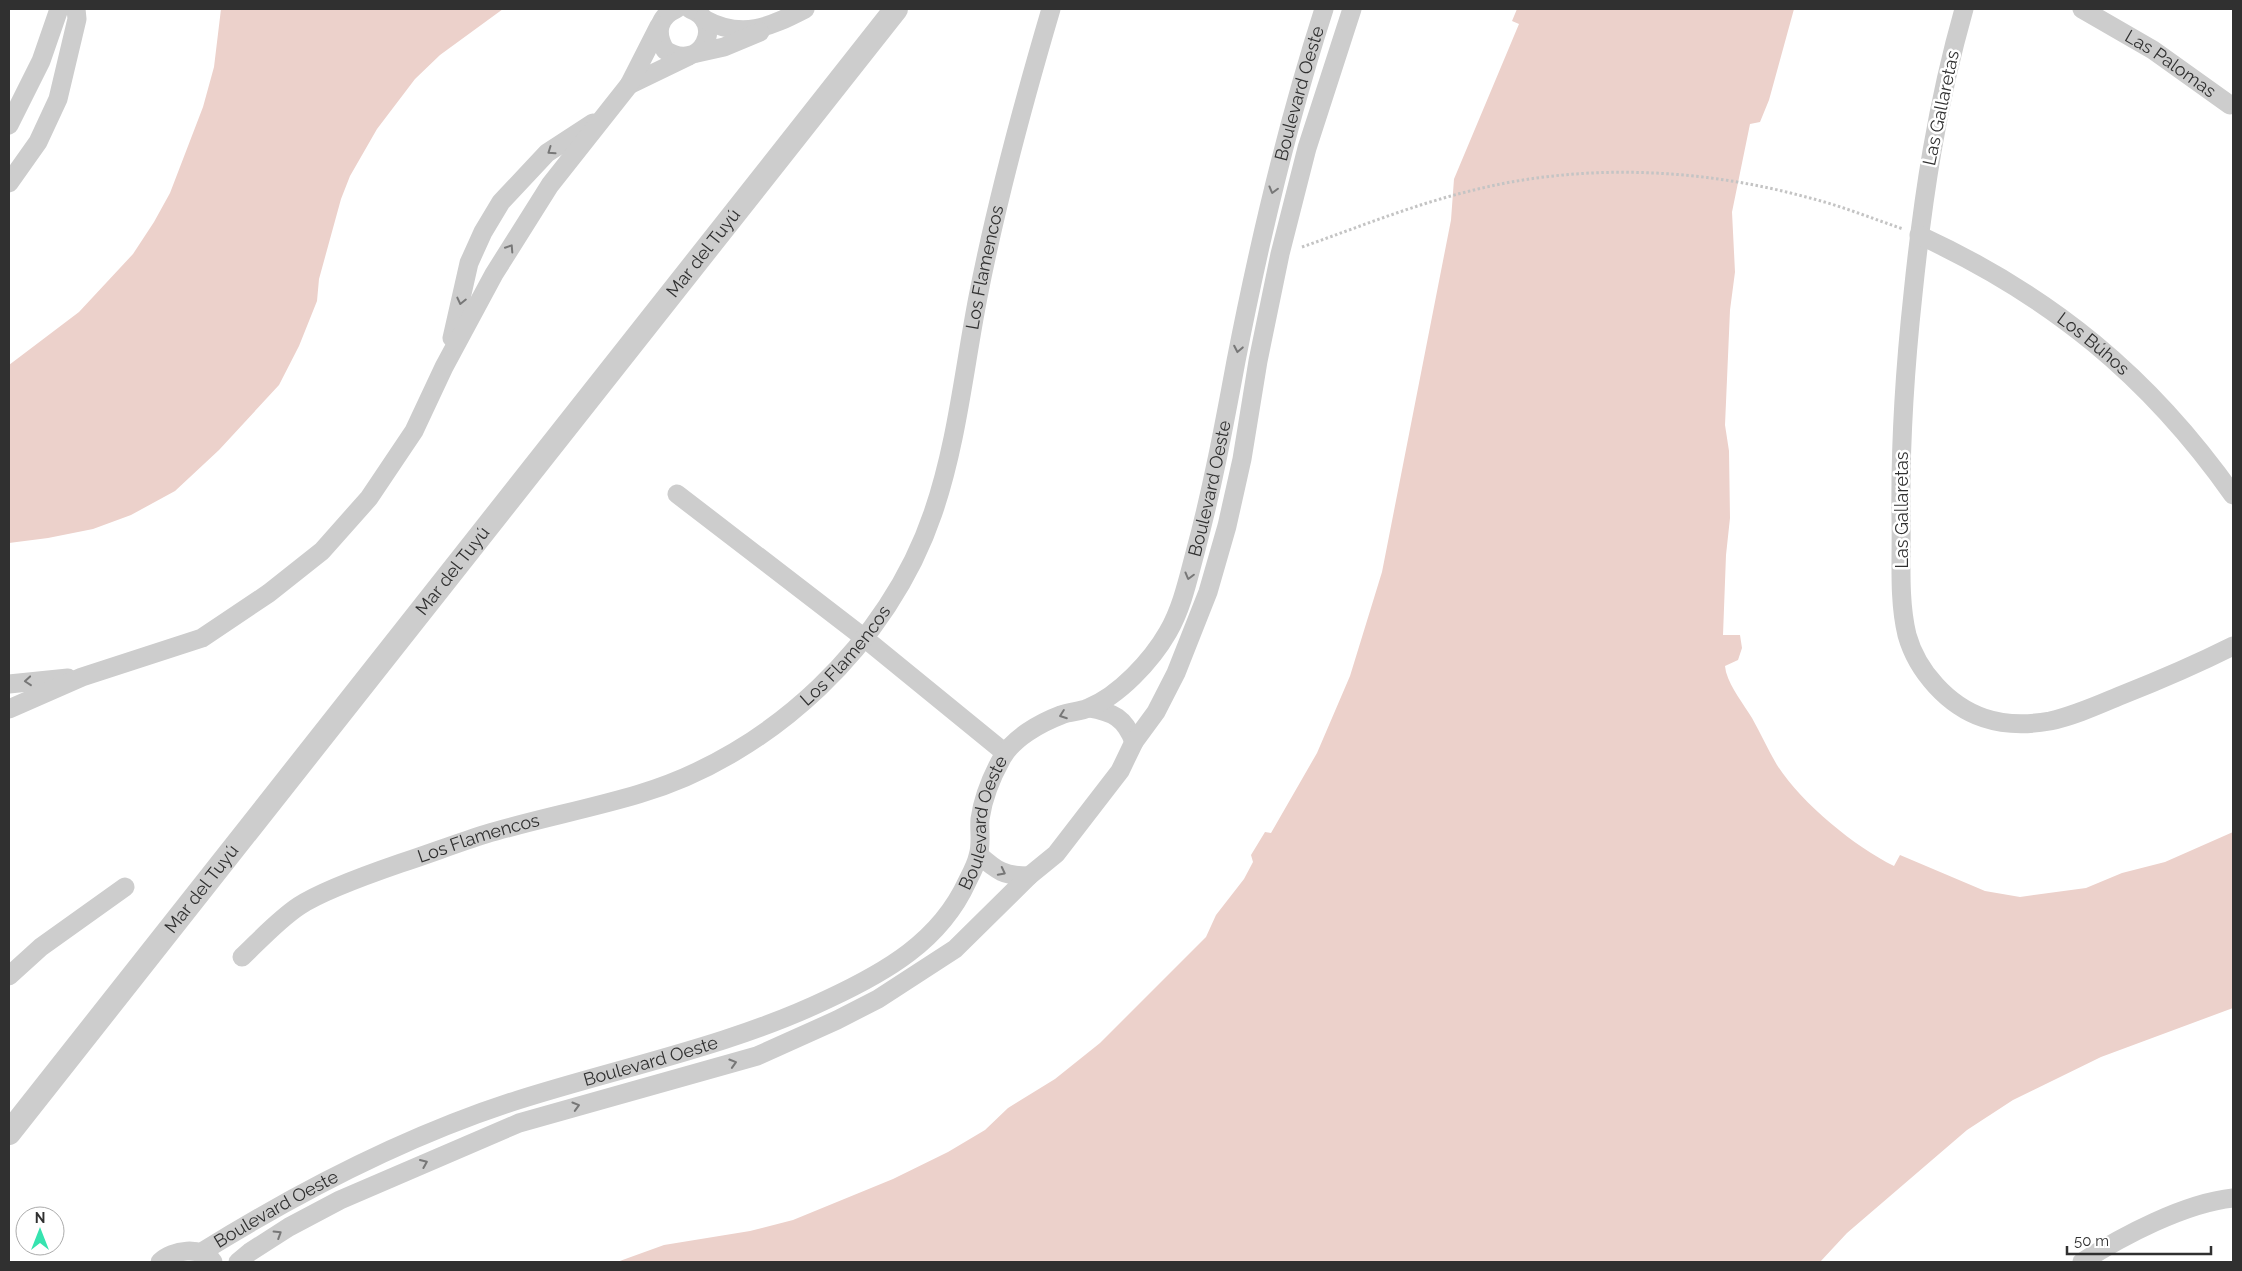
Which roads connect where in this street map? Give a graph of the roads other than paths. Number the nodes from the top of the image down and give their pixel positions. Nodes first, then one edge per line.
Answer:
1 (59, 9) edge
2 (76, 9) edge
3 (805, 9) edge
4 (896, 9) edge
5 (1052, 9) edge
6 (1324, 9) edge
7 (1352, 9) edge
8 (1964, 9) edge
9 (2082, 9) edge
10 (697, 12) edge
11 (666, 15) edge
12 (772, 26) junction
13 (693, 54) junction
14 (41, 61) junction
15 (66, 67) junction
16 (629, 85) junction
17 (2230, 105) dead end
18 (606, 114) junction
19 (9, 125) edge
20 (529, 170) junction
21 (9, 183) edge
22 (550, 185) junction
23 (1267, 213) junction
24 (1289, 219) junction
25 (1919, 235) junction
26 (470, 263) junction
27 (494, 274) junction
28 (444, 367) junction
29 (677, 494) dead end
30 (2233, 495) edge
31 (1204, 520) junction
32 (1227, 526) junction
33 (863, 637) junction
34 (2233, 646) edge
35 (82, 677) junction
36 (9, 684) edge
37 (1089, 708) junction
38 (9, 709) edge
39 (1134, 742) junction
40 (1004, 752) junction
41 (979, 855) junction
42 (1029, 876) junction
43 (124, 887) dead end
44 (242, 957) dead end
45 (9, 976) edge
46 (827, 1000) junction
47 (837, 1020) junction
48 (512, 1102) junction
49 (518, 1124) junction
50 (9, 1134) edge
51 (2233, 1198) edge
52 (206, 1258) edge
53 (160, 1262) edge
54 (238, 1262) edge
55 (2082, 1262) edge

1 - 14 street
2 - 15 street
3 - 12 street
4 - 50 street, Mar del Tuyú
5 - 33 street, Los Flamencos
6 -> 23 street, Boulevard Oeste
7 - 24 street, Boulevard Oeste
8 - 25 street, Las Gallaretas
9 - 17 street, Las Palomas
10 - 12 street
10 - 13 street
11 - 13 street
11 - 16 street
12 - 13 street
13 - 16 street
14 - 15 street
14 - 19 street
15 - 21 street
16 - 18 street
18 -> 20 street
18 - 22 street
20 - 22 street
20 - 26 street
27 -> 22 street
23 - 24 street
23 -> 31 street, Boulevard Oeste
24 - 32 street, Boulevard Oeste
25 - 30 street, Los Búhos
25 - 34 street, Las Gallaretas
26 - 27 street
26 -> 28 street
27 - 28 street
28 - 35 street
29 - 33 street
31 - 32 street
31 -> 37 street, Boulevard Oeste
32 - 39 street, Boulevard Oeste
33 - 40 street
33 - 44 street, Los Flamencos
35 -> 36 street
35 - 38 street
37 - 39 street
37 -> 40 street, Boulevard Oeste
39 - 42 street, Boulevard Oeste
40 - 41 street, Boulevard Oeste
41 -> 42 street
41 - 46 street, Boulevard Oeste
42 - 47 street, Boulevard Oeste
43 - 45 street
46 - 47 street
46 - 48 street, Boulevard Oeste
49 -> 47 street, Boulevard Oeste
48 - 49 street
48 - 52 street, Boulevard Oeste
54 -> 49 street, Boulevard Oeste
51 - 55 street
52 - 53 street

